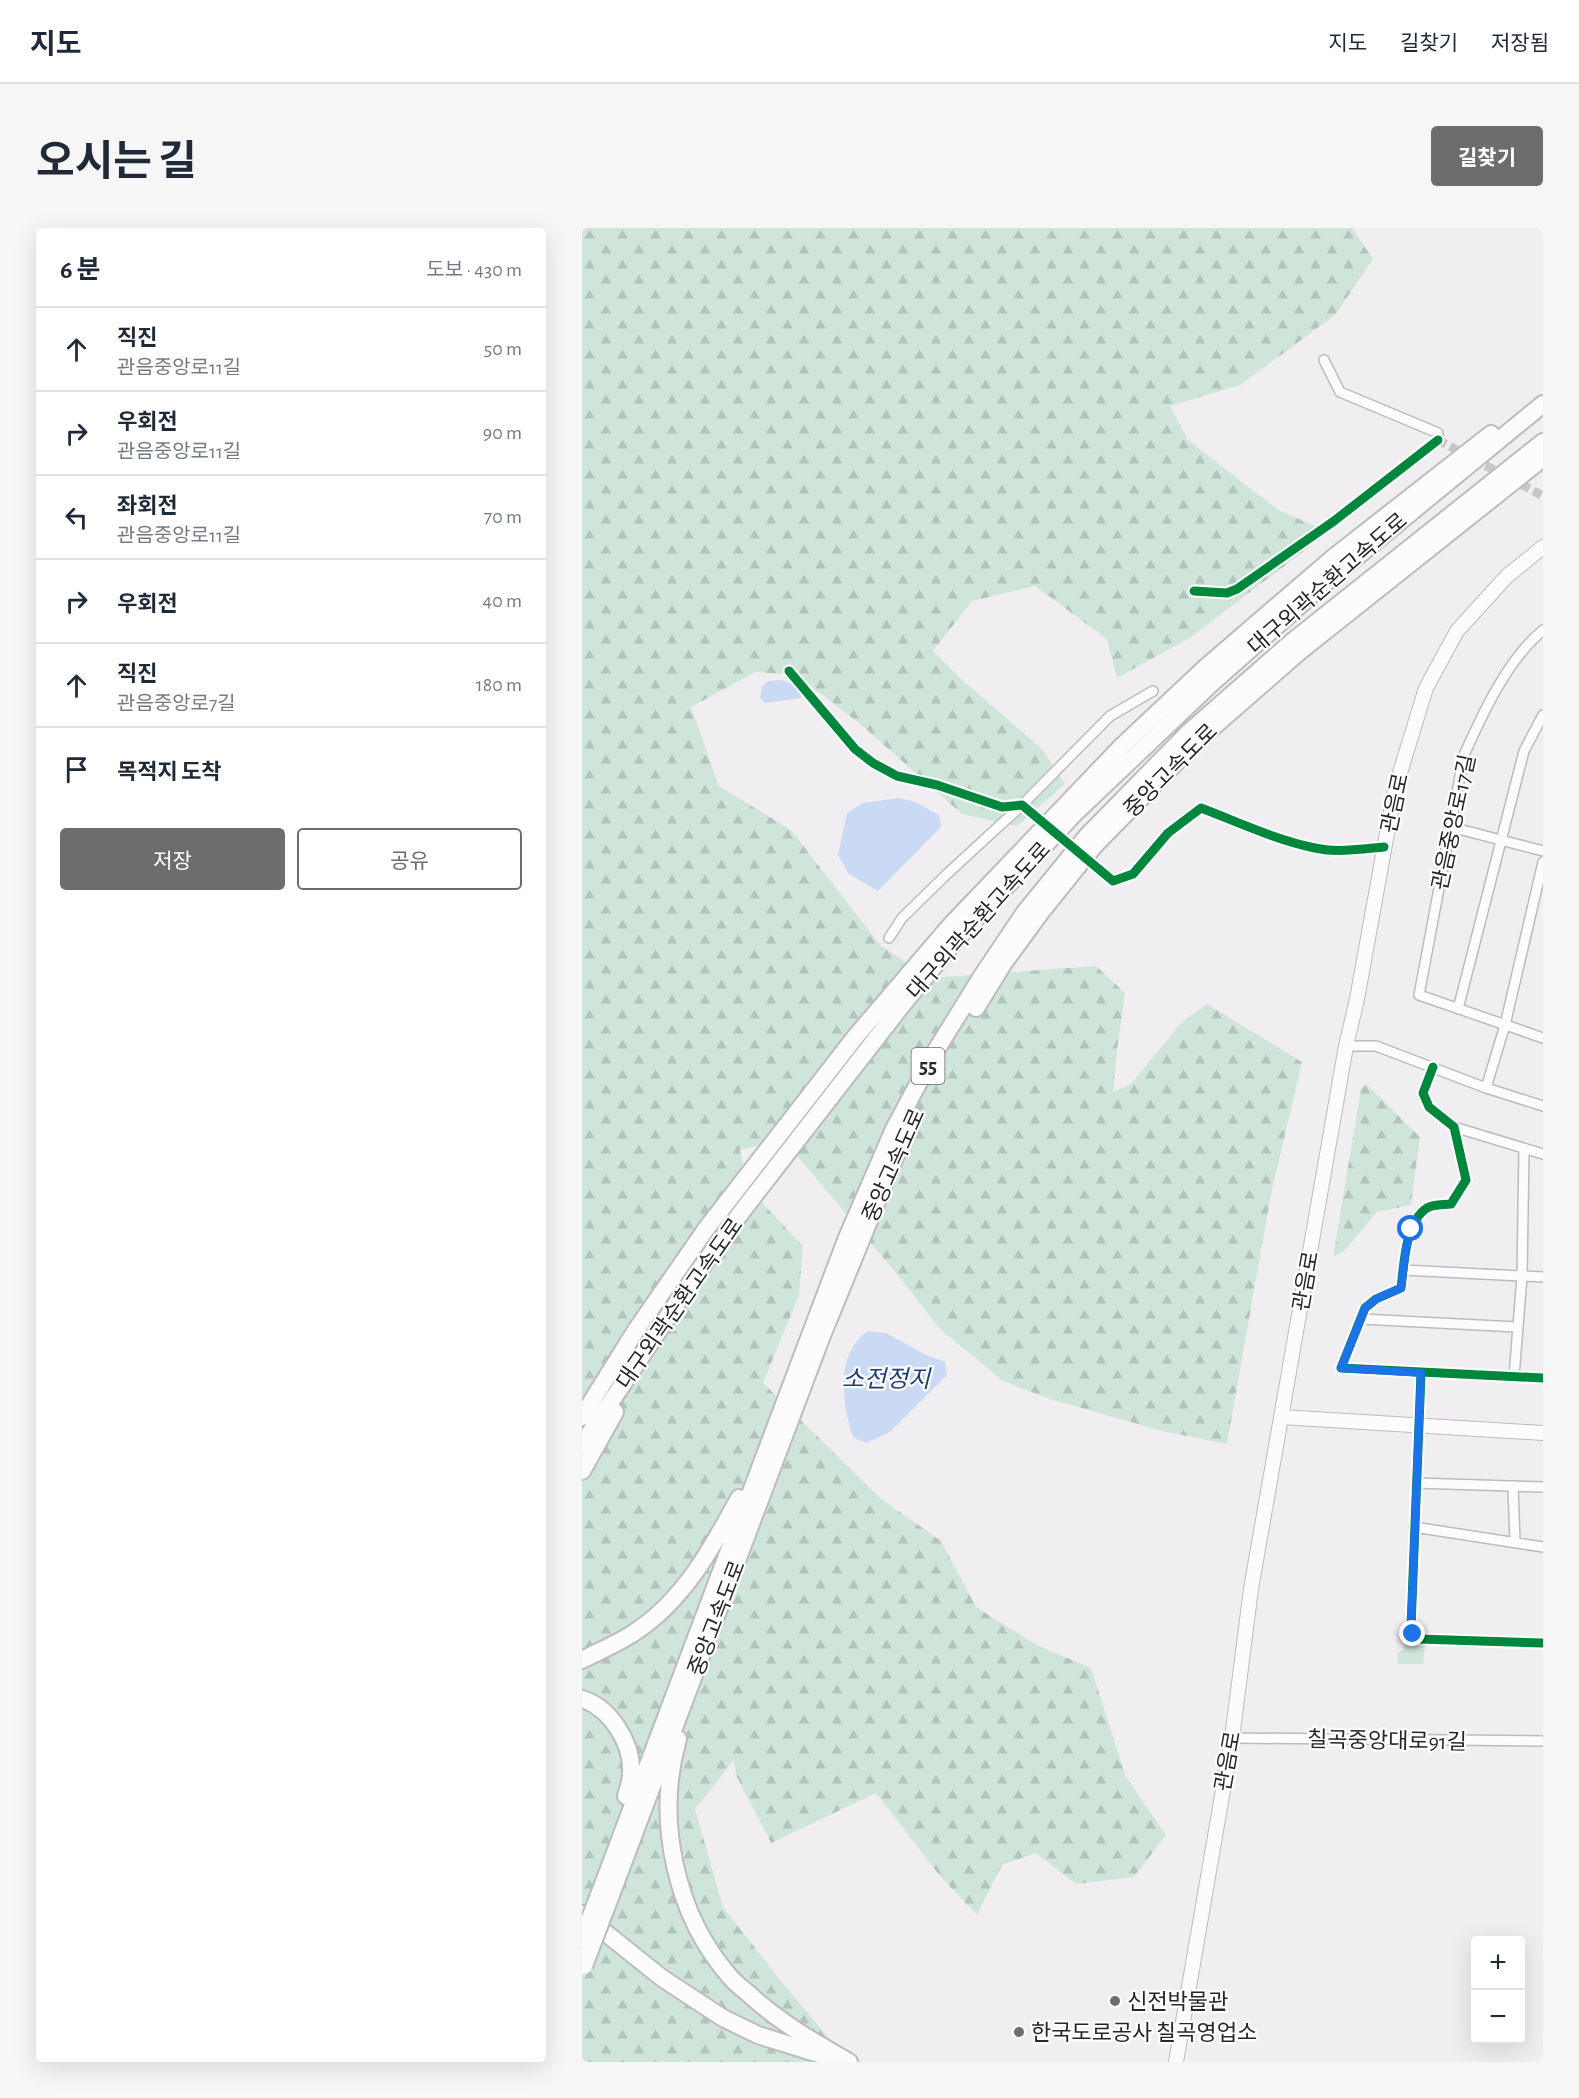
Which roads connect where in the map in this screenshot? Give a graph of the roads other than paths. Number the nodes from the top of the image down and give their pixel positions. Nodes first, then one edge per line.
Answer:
1 (1324, 360) dead end
2 (1543, 392) edge
3 (1543, 404) edge
4 (1543, 442) edge
5 (1543, 458) edge
6 (1543, 547) edge
7 (1194, 591) dead end
8 (1543, 630) edge
9 (789, 671) dead end
10 (1153, 691) dead end
11 (1543, 715) edge
12 (1022, 805) junction
13 (1450, 827) junction
14 (1501, 839) junction
15 (1384, 847) junction
16 (1543, 851) edge
17 (1543, 862) edge
18 (1113, 881) dead end
19 (889, 938) dead end
20 (1458, 1009) junction
21 (1505, 1025) junction
22 (1543, 1038) edge
23 (1346, 1046) junction
24 (1433, 1067) junction
25 (1486, 1088) junction
26 (1543, 1106) edge
27 (1454, 1127) junction
28 (1524, 1149) junction
29 (1543, 1154) edge
30 (1403, 1270) junction
31 (1522, 1276) junction
32 (1543, 1277) edge
33 (657, 1299) junction
34 (1361, 1319) junction
35 (1517, 1327) junction
36 (656, 1333) junction
37 (1421, 1373) junction
38 (1514, 1377) junction
39 (1543, 1378) edge
40 (582, 1403) edge
41 (582, 1417) edge
42 (1281, 1417) junction
43 (1419, 1425) junction
44 (1543, 1433) edge
45 (769, 1442) junction
46 (582, 1445) edge
47 (582, 1471) edge
48 (1416, 1483) junction
49 (1514, 1486) junction
50 (1543, 1487) edge
51 (1414, 1527) junction
52 (1515, 1542) junction
53 (1543, 1547) edge
54 (1543, 1643) edge
55 (704, 1649) junction
56 (582, 1660) edge
57 (582, 1699) edge
58 (1232, 1738) junction
59 (1543, 1741) edge
60 (603, 1889) junction
61 (582, 1916) edge
62 (582, 1927) edge
63 (582, 1939) edge
64 (583, 1969) edge
65 (810, 2062) edge
66 (843, 2062) edge
67 (849, 2062) edge
68 (1176, 2062) edge

1 - 7 street
2 - 33 highway, 대구외곽순환고속도로
3 - 36 highway, 대구외곽순환고속도로
4 - 45 highway, 중앙고속도로 / 55
5 - 55 highway, 중앙고속도로 / 55
6 - 15 main road, 관음로
8 - 13 street, 관음중앙로17길
9 - 12 street
10 - 12 street
11 - 14 street
12 - 19 street
13 - 14 street
13 - 20 street, 관음중앙로17길
14 - 16 street
14 - 20 street
15 - 18 street
15 - 23 main road, 관음로
17 - 21 street
20 - 21 street, 관음중앙로17길
21 - 22 street, 관음중앙로17길
21 - 25 street
23 - 24 street
23 - 42 main road, 관음로
24 - 25 street
24 - 27 street
25 - 26 street
27 - 28 street
27 - 30 street
28 - 29 street
28 - 31 street
30 - 31 street
30 - 34 street
31 - 32 street
31 - 35 street
33 - 40 highway
33 - 41 highway, 대구외곽순환고속도로
34 - 35 street
34 - 37 street
35 - 38 street
36 - 46 highway, 대구외곽순환고속도로
36 - 47 highway
37 - 38 street
37 - 43 street
38 - 39 street
42 - 43 main road
42 - 58 main road, 관음로
43 - 44 main road
43 - 48 street
45 - 56 highway
45 - 60 highway, 중앙고속도로 / 55
48 - 49 street
48 - 51 street
49 - 50 street
49 - 52 street
51 - 52 street
51 - 54 street
52 - 53 street
55 - 60 highway, 중앙고속도로 / 55
55 - 67 highway
57 - 60 highway
58 - 59 street, 칠곡중앙대로91길
58 - 68 main road, 관음로
60 - 61 highway
60 - 63 highway, 중앙고속도로 / 55, bridge
60 - 64 highway, 중앙고속도로 / 55, bridge
61 - 66 highway
62 - 65 highway

